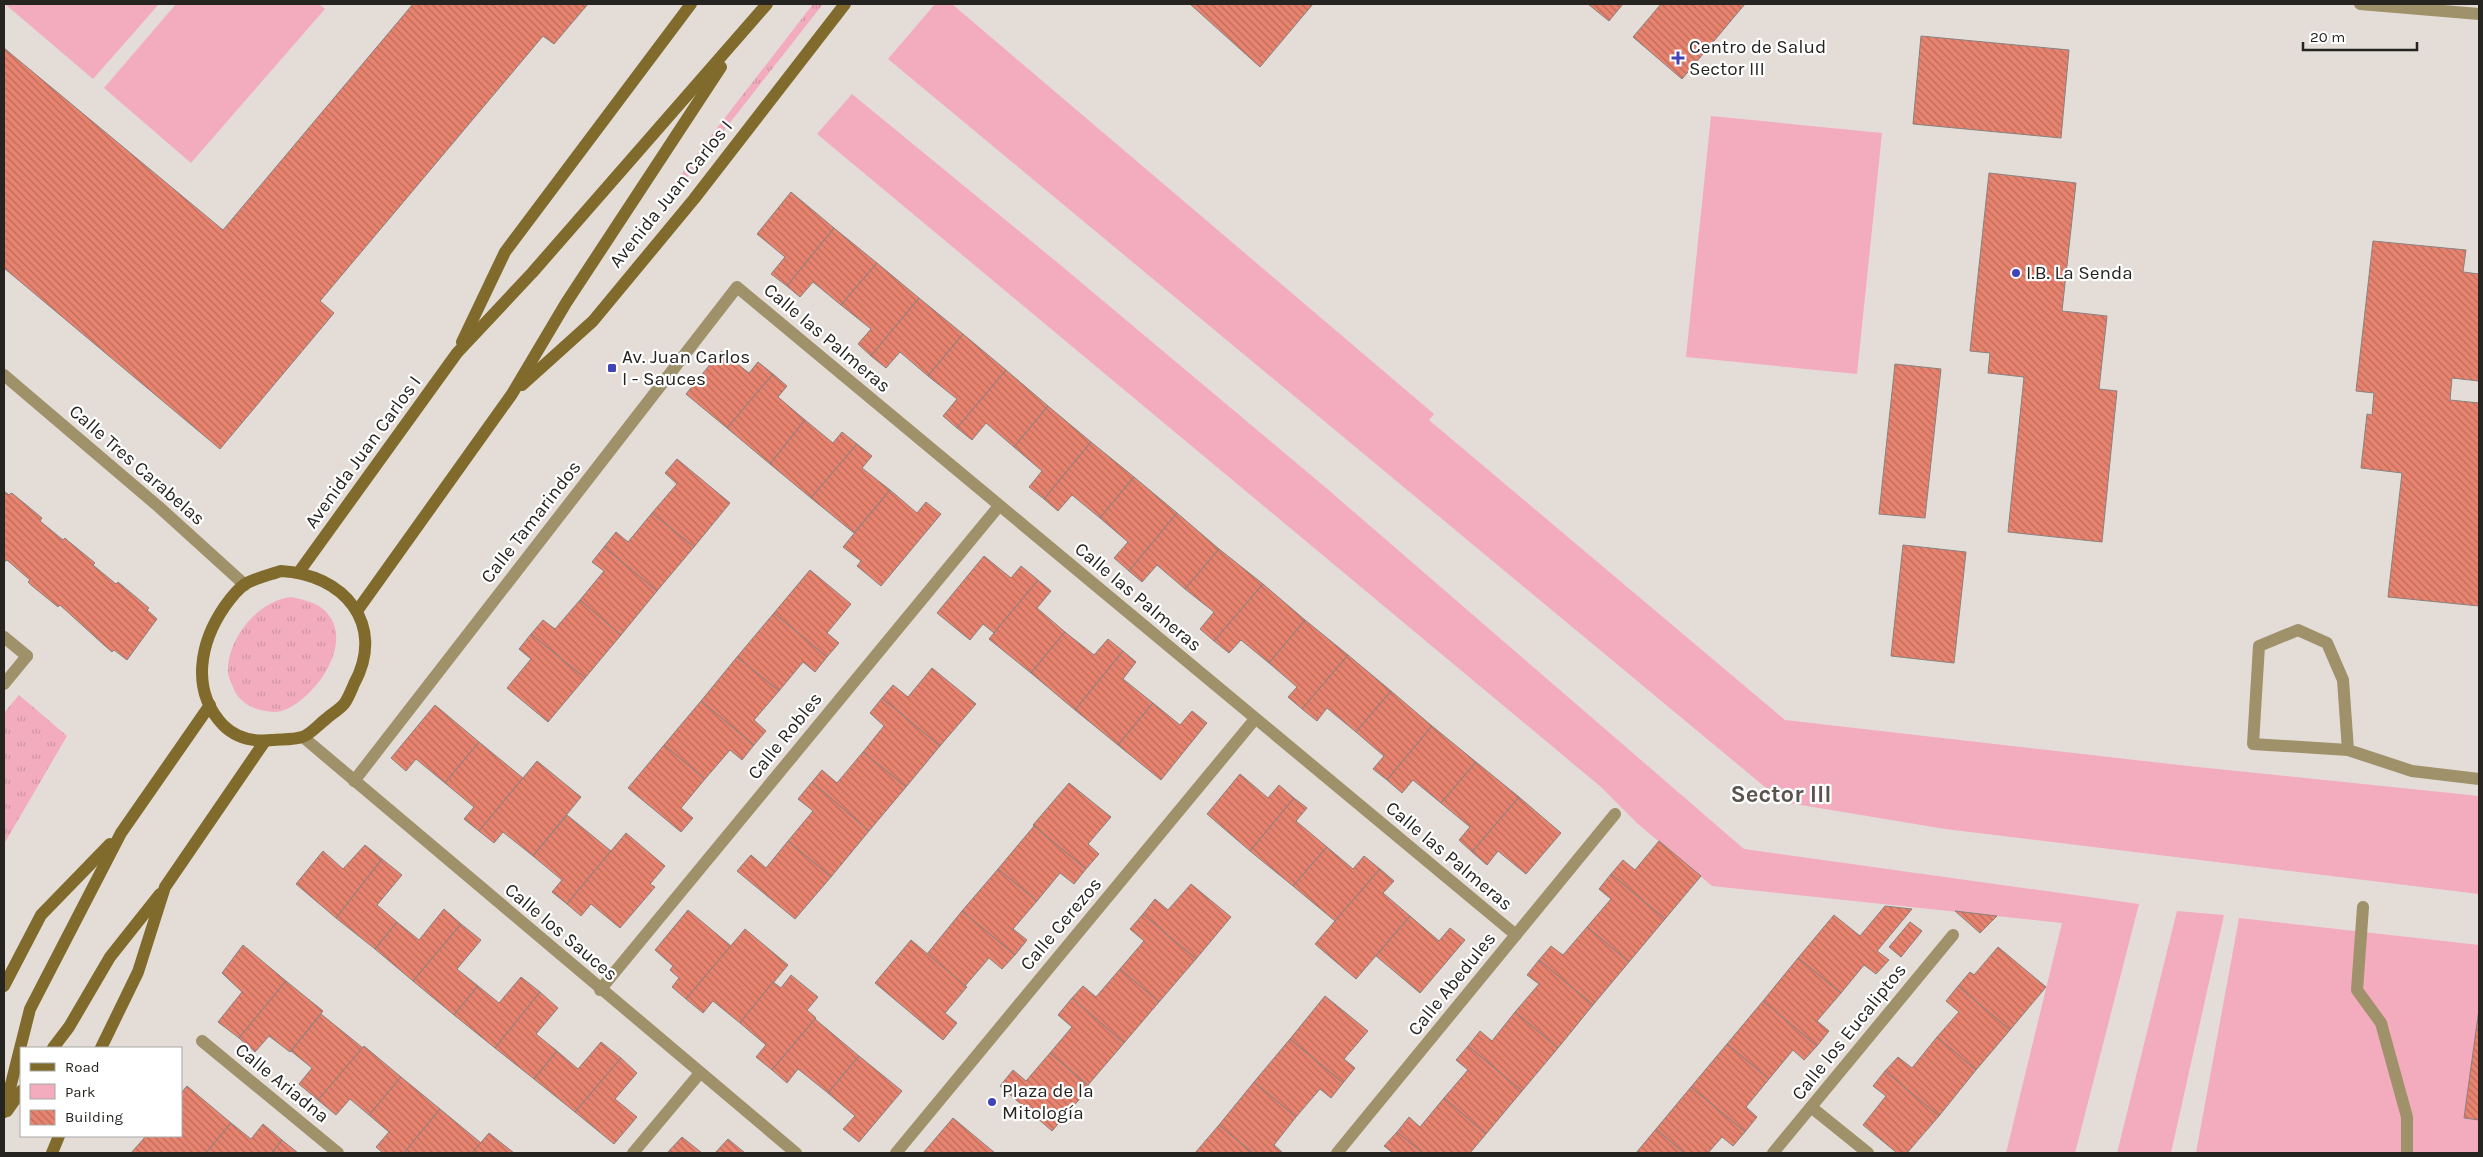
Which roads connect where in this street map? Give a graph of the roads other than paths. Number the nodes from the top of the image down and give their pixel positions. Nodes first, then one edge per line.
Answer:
1 (768, 4) edge
2 (845, 4) edge
3 (2360, 4) edge
4 (688, 5) edge
5 (2479, 14) edge
6 (748, 27) junction
7 (737, 287) joint
8 (457, 353) junction
9 (4, 375) edge
10 (512, 394) junction
11 (999, 506) junction
12 (299, 572) junction
13 (244, 585) junction
14 (356, 611) junction
15 (4, 637) edge
16 (4, 684) edge
17 (210, 705) junction
18 (1255, 719) junction
19 (303, 737) junction
20 (266, 740) junction
21 (2348, 750) junction
22 (2479, 779) edge
23 (354, 781) junction
24 (1615, 814) dead end
25 (120, 834) junction
26 (165, 887) junction
27 (2363, 907) dead end
28 (1516, 935) junction
29 (1953, 935) dead end
30 (4, 986) edge
31 (600, 990) junction
32 (202, 1041) dead end
33 (20, 1047) edge
34 (55, 1047) edge
35 (102, 1047) edge
36 (20, 1049) edge
37 (700, 1072) junction
38 (20, 1093) edge
39 (1812, 1107) junction
40 (4, 1113) edge
41 (59, 1137) edge
42 (52, 1153) edge
43 (338, 1153) edge
44 (633, 1153) edge
45 (796, 1153) edge
46 (896, 1153) edge
47 (1337, 1153) edge
48 (1773, 1153) edge
49 (1868, 1153) edge
50 (2407, 1153) edge

1 - 6 main road, Avenida Juan Carlos I
2 - 10 main road, Avenida Juan Carlos I
3 - 5 street
4 - 8 main road, Avenida Juan Carlos I
6 - 8 main road, Avenida Juan Carlos I
6 - 10 main road, Avenida Juan Carlos I
7 - 11 street, Calle las Palmeras
7 - 23 street, Calle Tamarindos
8 - 12 main road, Avenida Juan Carlos I
9 - 13 street, Calle Tres Carabelas
10 - 14 main road, Avenida Juan Carlos I
11 - 18 street, Calle las Palmeras
11 - 31 street, Calle Robles
12 - 13 main road
12 - 14 main road
13 - 17 main road
14 - 19 main road
15 - 16 street
17 - 20 main road
17 - 25 main road
18 - 28 street, Calle las Palmeras
18 - 46 street, Calle Cerezos
19 - 20 main road
19 - 23 street, Calle los Sauces
20 - 26 main road
21 - 21 street
21 - 22 street
23 - 31 street, Calle los Sauces
24 - 28 street, Calle Abedules
25 - 30 main road
25 - 33 main road
26 - 34 main road
26 - 35 main road
27 - 50 street
28 - 47 street, Calle Abedules
29 - 39 street, Calle los Eucaliptos
31 - 37 street, Calle los Sauces
32 - 43 street, Calle Ariadna
36 - 40 main road
37 - 44 street
37 - 45 street, Calle los Sauces
38 - 40 main road
39 - 48 street, Calle los Eucaliptos
39 - 49 street
41 - 42 main road

